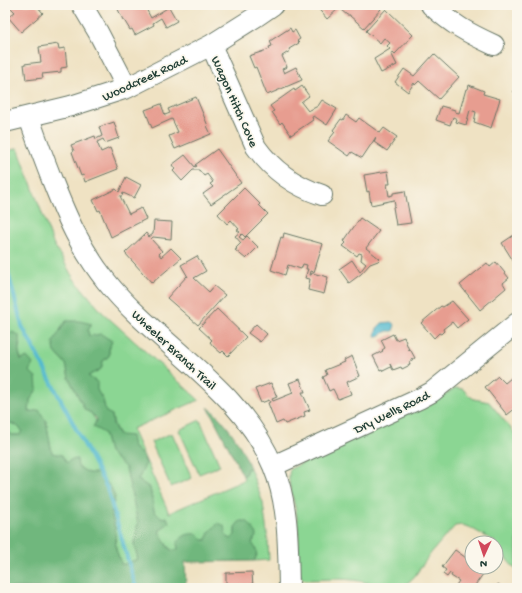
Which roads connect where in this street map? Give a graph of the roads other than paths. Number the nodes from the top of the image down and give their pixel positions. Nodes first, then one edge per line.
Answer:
1 (82, 5) edge
2 (272, 5) edge
3 (431, 5) edge
4 (211, 45) junction
5 (494, 45) dead end
6 (127, 88) junction
7 (29, 117) junction
8 (5, 122) edge
9 (322, 195) dead end
10 (517, 323) edge
11 (273, 466) junction
12 (289, 588) edge

1 - 6 street
2 - 4 street, Woodcreek Road
3 - 5 street
4 - 6 street, Woodcreek Road
4 - 9 street, Wagon Hitch Cove
6 - 7 street, Woodcreek Road
7 - 8 street, Woodcreek Road
7 - 11 street, Wheeler Branch Trail
10 - 11 street, Dry Wells Road
11 - 12 street, Wheeler Branch Trail

